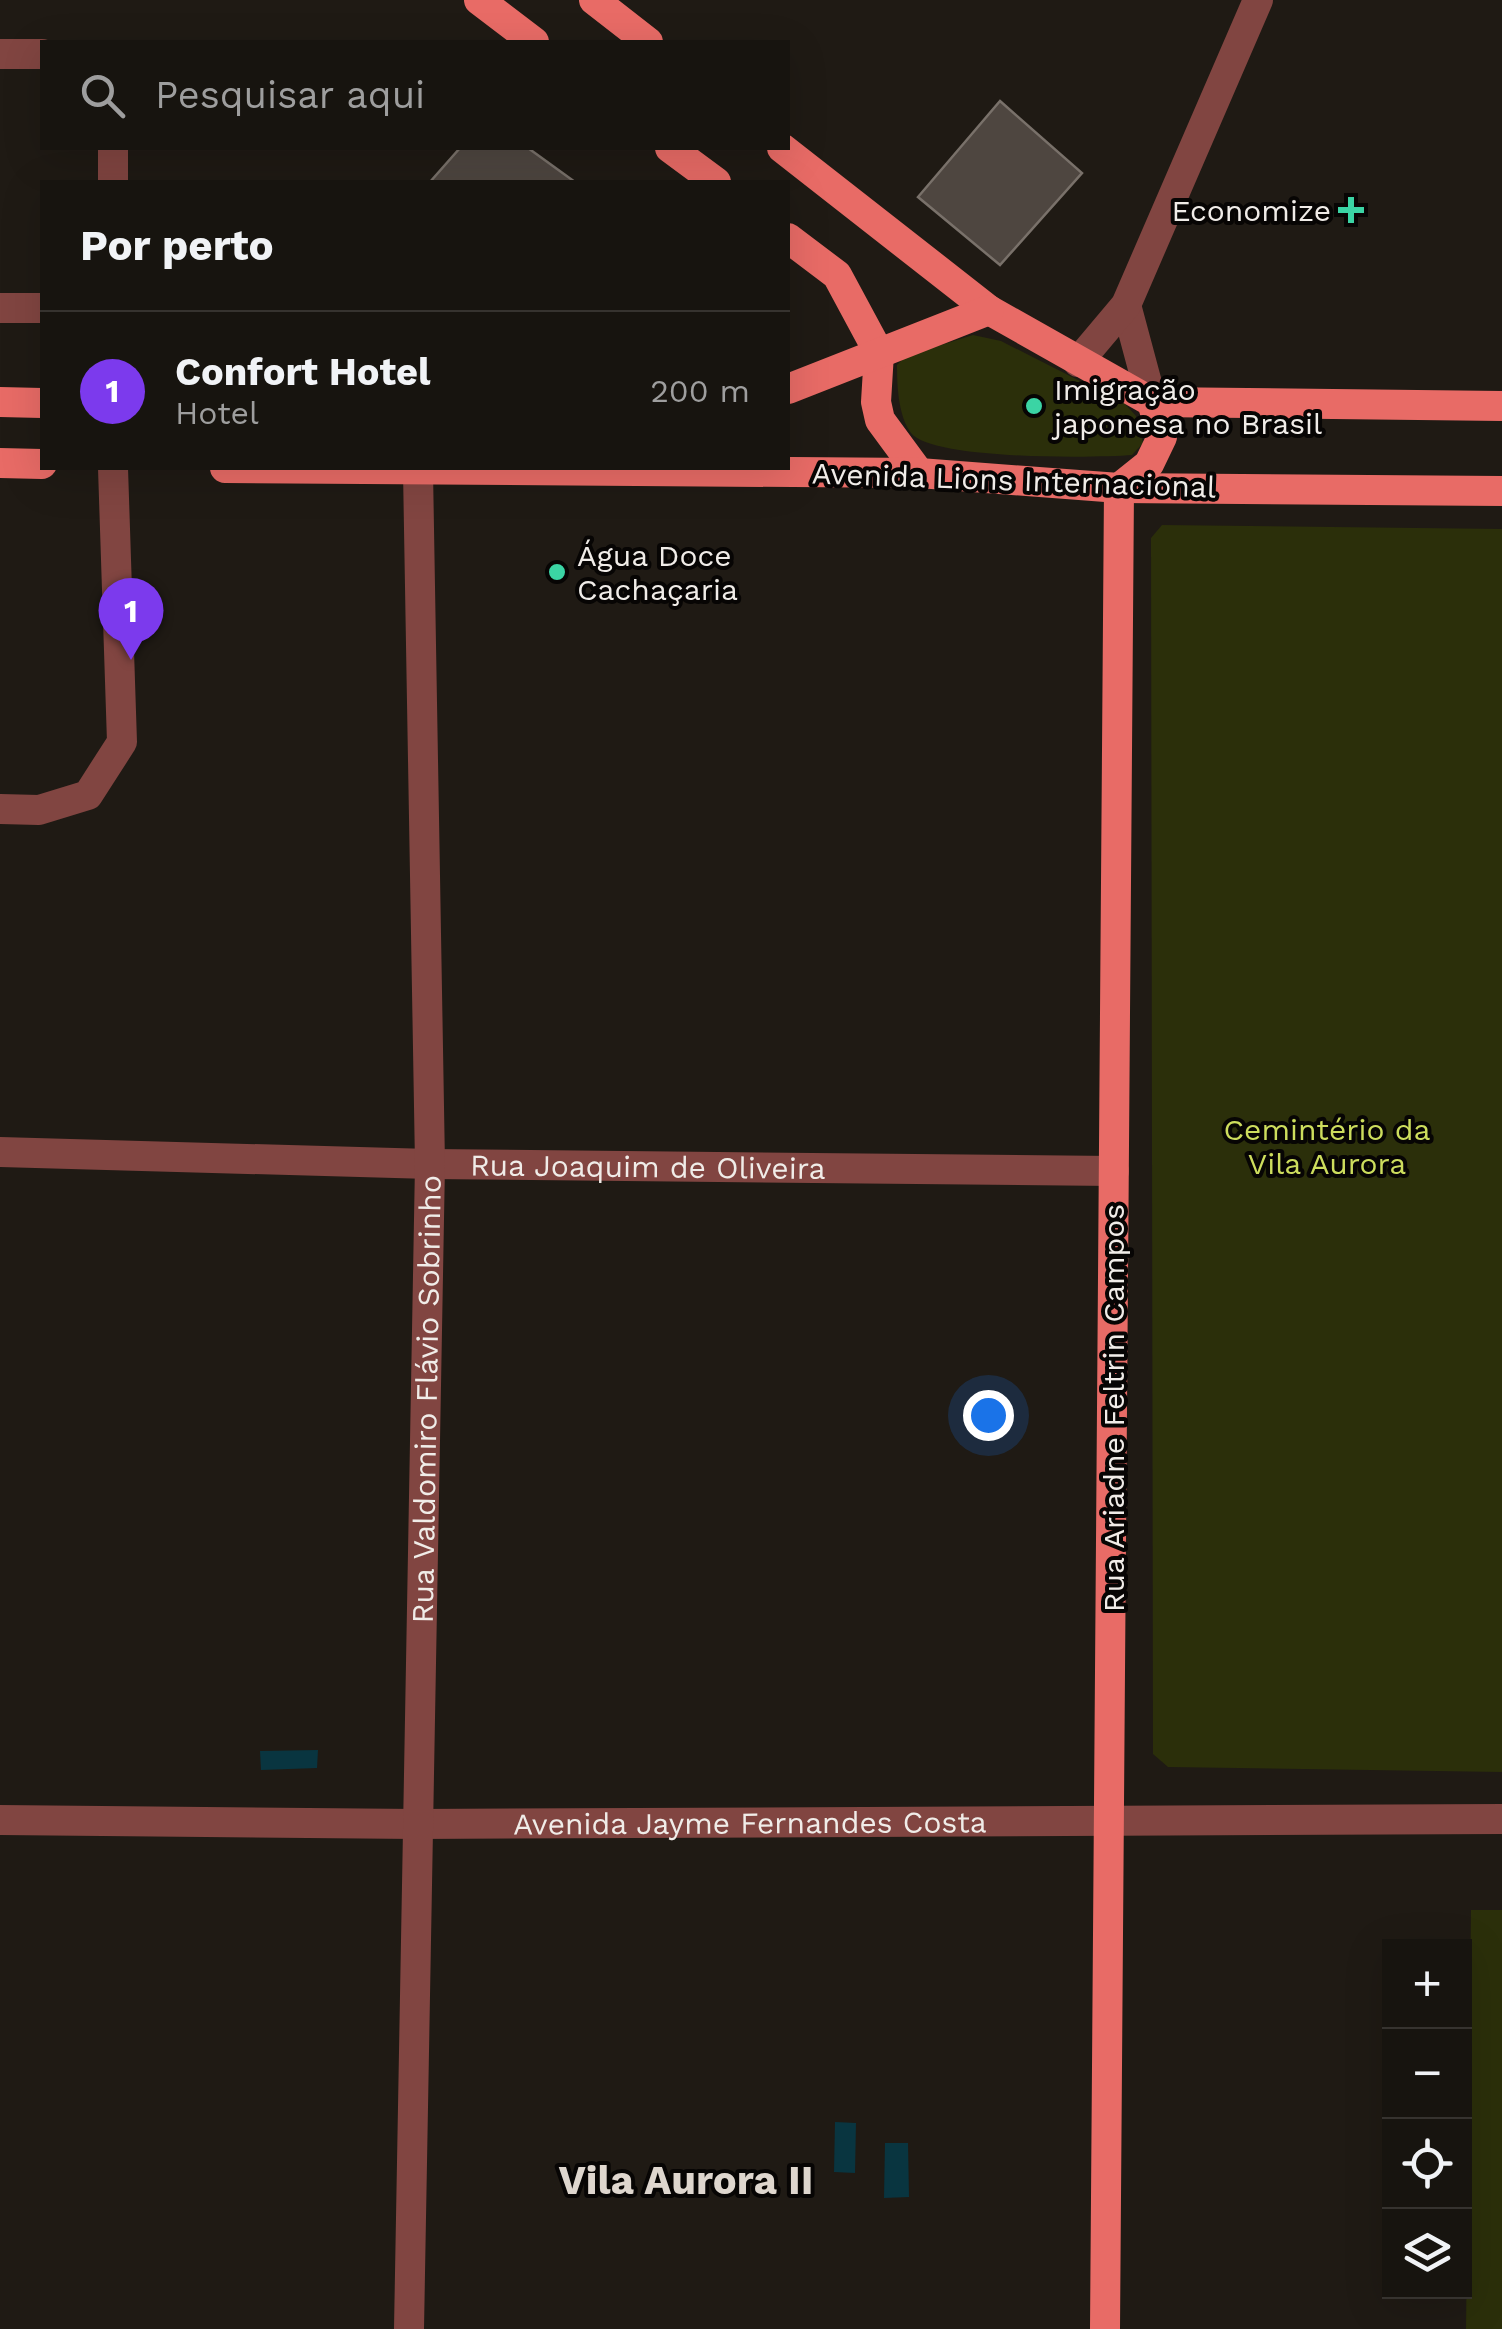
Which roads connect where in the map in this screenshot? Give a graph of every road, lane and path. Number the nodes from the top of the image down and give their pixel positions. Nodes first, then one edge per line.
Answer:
1 (479, 0) edge
2 (594, 0) edge
3 (1258, 0) edge
4 (531, 40) edge
5 (645, 40) edge
6 (0, 54) edge
7 (40, 54) edge
8 (113, 150) edge
9 (673, 150) edge
10 (785, 150) edge
11 (113, 180) edge
12 (713, 180) edge
13 (790, 240) edge
14 (1126, 305) junction
15 (0, 308) edge
16 (40, 308) edge
17 (989, 310) junction
18 (879, 353) junction
19 (1078, 362) junction
20 (790, 388) edge
21 (0, 402) edge
22 (40, 402) edge
23 (1152, 402) junction
24 (1502, 406) edge
25 (0, 463) edge
26 (40, 464) edge
27 (112, 470) edge
28 (354, 470) edge
29 (418, 471) junction
30 (919, 472) junction
31 (1118, 488) junction
32 (1502, 491) edge
33 (0, 809) edge
34 (0, 1152) edge
35 (430, 1164) junction
36 (1114, 1171) junction
37 (1502, 1819) edge
38 (0, 1820) edge
39 (1111, 1820) junction
40 (416, 1824) junction
41 (409, 2329) edge
42 (1105, 2329) edge

1 - 4 main road
2 - 5 main road
3 - 14 street
6 - 7 street
8 - 11 street
9 - 12 main road
10 - 17 main road
13 - 18 main road
14 - 19 street
14 - 23 street
15 - 16 street
17 - 18 main road
17 - 19 main road
18 - 20 main road
18 - 30 main road
19 - 23 main road
21 - 22 main road
23 - 24 main road
23 - 31 main road
25 - 26 main road
27 - 33 street
28 - 29 main road, Avenida Lions Internacional
29 - 30 main road, Avenida Lions Internacional
29 - 35 street, Rua Valdomiro Flávio Sobrinho
30 - 31 main road, Avenida Lions Internacional
31 - 32 main road, Avenida Lions Internacional
31 - 36 main road, Rua Ariadne Feltrin Campos
34 - 35 street, Rua Joaquim de Oliveira
35 - 36 street, Rua Joaquim de Oliveira
35 - 40 street, Rua Valdomiro Flávio Sobrinho
36 - 39 main road, Rua Ariadne Feltrin Campos
37 - 39 street, Avenida Jayme Fernandes Costa
38 - 40 street, Avenida Jayme Fernandes Costa
39 - 40 street, Avenida Jayme Fernandes Costa
39 - 42 main road, Rua Ariadne Feltrin Campos
40 - 41 street, Rua Valdomiro Flávio Sobrinho

